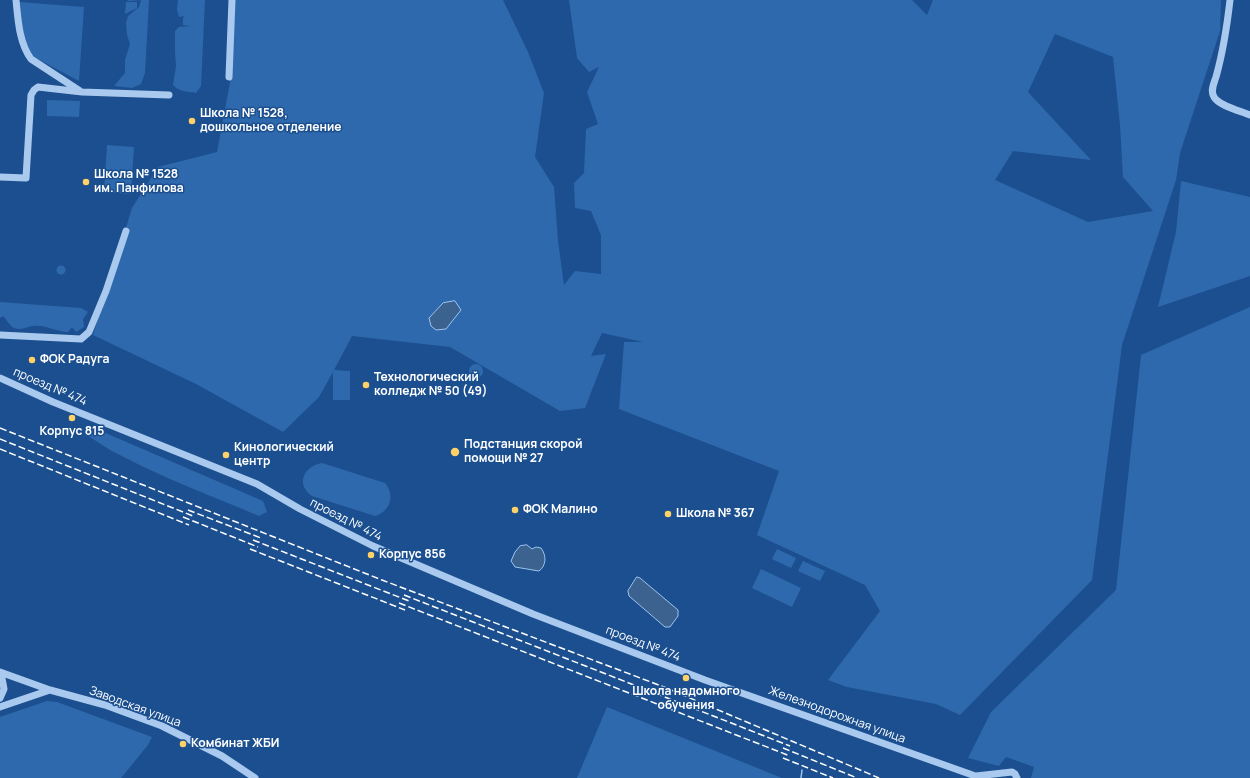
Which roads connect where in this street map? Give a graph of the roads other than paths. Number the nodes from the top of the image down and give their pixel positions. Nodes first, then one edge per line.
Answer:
1 (16, 0) edge
2 (232, 0) edge
3 (1230, 0) edge
4 (229, 77) dead end
5 (82, 92) junction
6 (169, 95) dead end
7 (1250, 115) edge
8 (0, 177) edge
9 (126, 231) dead end
10 (0, 335) edge
11 (0, 378) edge
12 (0, 672) edge
13 (685, 672) joint
14 (50, 690) junction
15 (0, 698) edge
16 (0, 707) edge
17 (978, 777) edge
18 (255, 778) edge
19 (1017, 778) edge

1 - 5 street
2 - 4 street
3 - 7 street
5 - 6 street
5 - 8 street
9 - 10 street
11 - 13 street, проезд № 474
12 - 14 street, Заводская улица
12 - 15 street
13 - 17 street, Железнодорожная улица
14 - 16 street
14 - 18 street, Заводская улица
17 - 19 street

